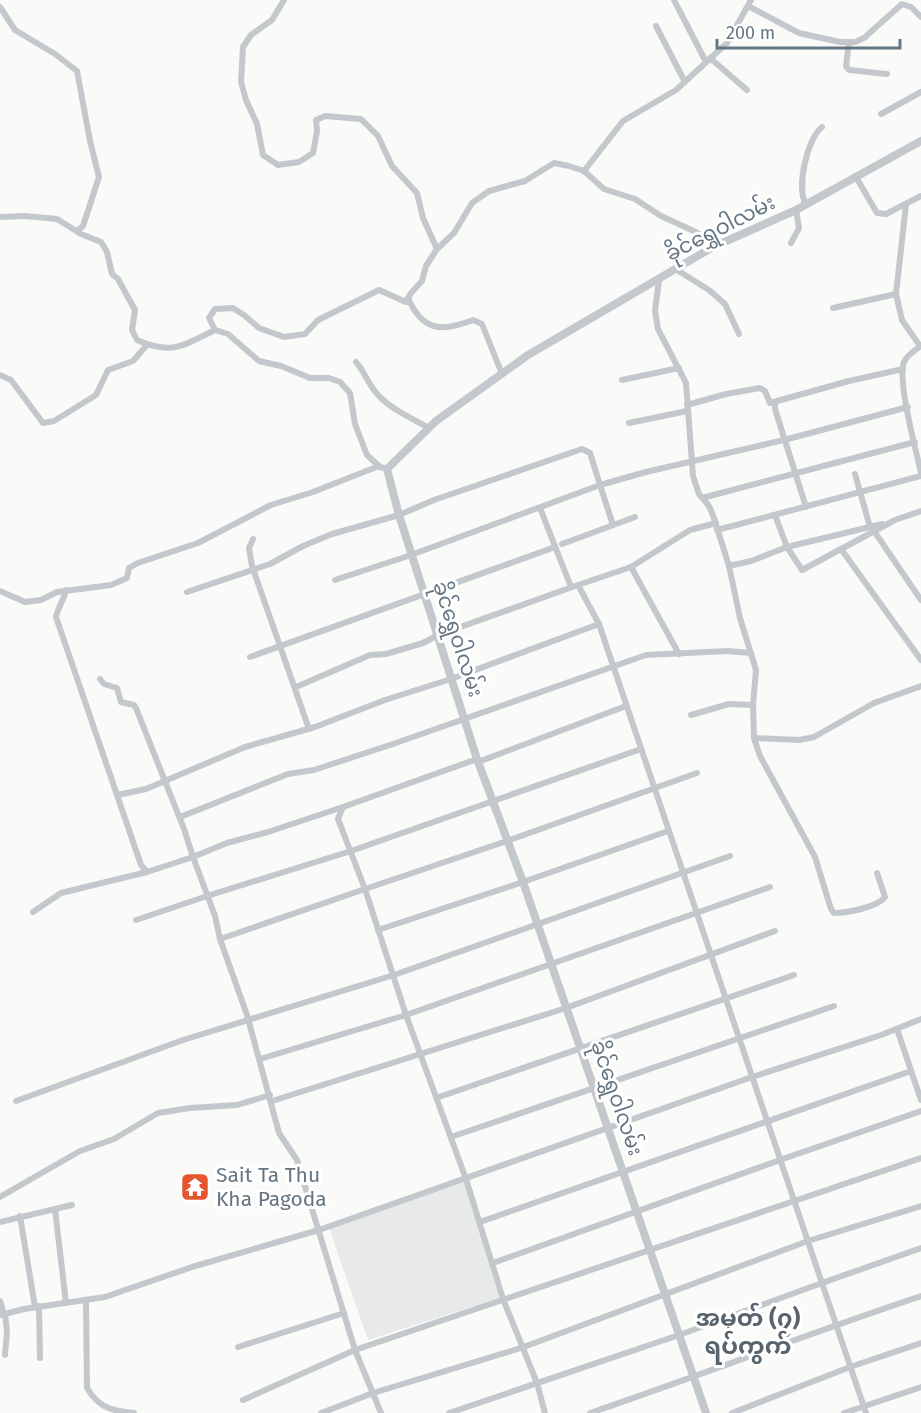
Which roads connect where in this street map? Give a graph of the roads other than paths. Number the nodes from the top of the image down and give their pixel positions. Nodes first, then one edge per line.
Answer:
1 (284, 0) edge
2 (674, 0) edge
3 (749, 3) edge
4 (0, 7) edge
5 (921, 17) edge
6 (656, 26) dead end
7 (849, 42) junction
8 (708, 60) junction
9 (886, 74) dead end
10 (685, 82) junction
11 (747, 90) dead end
12 (921, 92) edge
13 (881, 114) dead end
14 (822, 127) dead end
15 (921, 141) edge
16 (584, 171) junction
17 (856, 177) junction
18 (921, 196) edge
19 (906, 204) junction
20 (806, 205) junction
21 (796, 210) junction
22 (0, 217) edge
23 (77, 231) junction
24 (791, 243) dead end
25 (717, 245) junction
26 (437, 249) junction
27 (677, 270) junction
28 (658, 280) junction
29 (896, 294) junction
30 (408, 298) junction
31 (833, 308) dead end
32 (215, 328) junction
33 (739, 334) dead end
34 (147, 345) junction
35 (920, 346) edge
36 (356, 362) dead end
37 (679, 368) junction
38 (903, 369) junction
39 (502, 374) junction
40 (0, 375) edge
41 (622, 380) dead end
42 (775, 402) junction
43 (908, 407) junction
44 (687, 408) junction
45 (629, 423) dead end
46 (429, 428) junction
47 (784, 440) junction
48 (915, 442) junction
49 (692, 462) junction
50 (383, 467) junction
51 (795, 474) junction
52 (855, 474) dead end
53 (921, 474) edge
54 (600, 485) junction
55 (861, 492) junction
56 (702, 498) junction
57 (806, 507) junction
58 (540, 508) junction
59 (921, 511) edge
60 (399, 515) junction
61 (775, 515) junction
62 (634, 517) dead end
63 (613, 525) junction
64 (716, 527) junction
65 (872, 529) junction
66 (253, 539) dead end
67 (559, 545) junction
68 (787, 547) junction
69 (841, 549) junction
70 (411, 555) junction
71 (729, 566) junction
72 (631, 567) junction
73 (253, 569) junction
74 (335, 580) dead end
75 (575, 586) junction
76 (66, 590) junction
77 (0, 591) edge
78 (187, 592) dead end
79 (424, 595) junction
80 (921, 600) edge
81 (599, 624) junction
82 (438, 636) junction
83 (280, 646) junction
84 (751, 653) junction
85 (679, 654) junction
86 (250, 657) dead end
87 (921, 660) edge
88 (613, 665) junction
89 (100, 679) dead end
90 (451, 680) junction
91 (921, 686) edge
92 (296, 687) junction
93 (753, 705) junction
94 (626, 706) junction
95 (691, 715) dead end
96 (464, 718) junction
97 (309, 729) junction
98 (754, 738) junction
99 (640, 750) junction
100 (478, 761) junction
101 (697, 773) dead end
102 (166, 780) junction
103 (654, 789) junction
104 (117, 795) junction
105 (494, 801) junction
106 (343, 807) junction
107 (180, 817) junction
108 (668, 831) junction
109 (507, 841) junction
110 (351, 851) junction
111 (730, 856) dead end
112 (193, 857) junction
113 (147, 872) junction
114 (682, 873) junction
115 (877, 873) dead end
116 (523, 882) junction
117 (770, 886) dead end
118 (365, 889) junction
119 (207, 896) junction
120 (33, 912) dead end
121 (696, 914) junction
122 (136, 920) dead end
123 (536, 924) junction
124 (378, 930) junction
125 (775, 932) dead end
126 (220, 939) junction
127 (711, 956) junction
128 (550, 964) junction
129 (394, 975) junction
130 (794, 975) dead end
131 (726, 999) junction
132 (834, 1006) dead end
133 (566, 1008) junction
134 (406, 1015) junction
135 (921, 1019) edge
136 (249, 1020) junction
137 (897, 1029) junction
138 (739, 1038) junction
139 (580, 1048) junction
140 (420, 1054) junction
141 (260, 1059) junction
142 (911, 1071) junction
143 (752, 1077) junction
144 (594, 1088) junction
145 (271, 1098) junction
146 (436, 1098) junction
147 (921, 1100) edge
148 (16, 1101) dead end
149 (921, 1111) edge
150 (767, 1122) junction
151 (608, 1128) junction
152 (451, 1137) junction
153 (921, 1158) edge
154 (780, 1160) junction
155 (623, 1171) junction
156 (466, 1179) junction
157 (0, 1197) edge
158 (794, 1201) junction
159 (72, 1205) dead end
160 (921, 1206) edge
161 (56, 1209) junction
162 (636, 1211) junction
163 (21, 1216) junction
164 (0, 1222) edge
165 (480, 1222) junction
166 (319, 1230) junction
167 (808, 1242) junction
168 (921, 1248) edge
169 (649, 1250) junction
170 (493, 1263) junction
171 (822, 1282) junction
172 (665, 1296) junction
173 (921, 1296) edge
174 (503, 1299) junction
175 (86, 1300) junction
176 (0, 1301) edge
177 (66, 1302) junction
178 (37, 1307) junction
179 (344, 1313) junction
180 (3, 1315) edge
181 (836, 1324) junction
182 (679, 1335) junction
183 (921, 1343) edge
184 (238, 1347) dead end
185 (521, 1348) junction
186 (355, 1350) junction
187 (5, 1355) dead end
188 (40, 1358) dead end
189 (850, 1367) junction
190 (693, 1378) junction
191 (537, 1383) junction
192 (921, 1387) edge
193 (373, 1393) junction
194 (243, 1400) dead end
195 (865, 1409) edge
196 (134, 1413) edge
197 (321, 1413) edge
198 (381, 1413) edge
199 (449, 1413) edge
200 (545, 1413) edge
201 (590, 1413) edge
202 (706, 1413) edge
203 (732, 1413) edge
204 (844, 1413) edge

1 - 26 street
2 - 8 street
3 - 7 street
3 - 8 street
4 - 23 street
5 - 7 street
6 - 10 street
7 - 9 street
8 - 10 street
8 - 11 street
10 - 16 street
12 - 13 street
14 - 20 street
15 - 17 street, ခိုင်ရွှေဝါလမ်း
16 - 25 street
16 - 26 street
17 - 19 street
17 - 20 street, ခိုင်ရွှေဝါလမ်း
18 - 19 street
19 - 29 street
20 - 21 street, ခိုင်ရွှေဝါလမ်း
21 - 24 street
21 - 25 street, ခိုင်ရွှေဝါလမ်း
22 - 23 street
23 - 34 street
25 - 27 street, ခိုင်ရွှေဝါလမ်း
26 - 30 street
27 - 28 street, ခိုင်ရွှေဝါလမ်း
27 - 33 street
28 - 37 street
28 - 39 street, ခိုင်ရွှေဝါလမ်း
29 - 31 street
29 - 35 street
30 - 32 street
30 - 39 street
32 - 34 street
32 - 50 street
34 - 40 street
35 - 38 street
36 - 46 street
37 - 41 street
37 - 44 street
38 - 42 street
38 - 43 street
39 - 46 street, ခိုင်ရွှေဝါလမ်း
42 - 44 street
42 - 47 street
43 - 47 street
43 - 48 street
44 - 45 street
44 - 49 street
46 - 50 street, ခိုင်ရွှေဝါလမ်း
47 - 49 street
47 - 51 street
48 - 51 street
48 - 53 street
49 - 54 street
49 - 56 street
50 - 60 street, ခိုင်ရွှေဝါလမ်း
50 - 76 street
51 - 56 street
51 - 57 street
52 - 55 street
53 - 55 street
54 - 58 street
54 - 60 street
54 - 63 street
55 - 57 street
55 - 65 street
56 - 64 street
57 - 61 street
58 - 67 street
58 - 70 street
59 - 65 street
60 - 70 street, ခိုင်ရွှေဝါလမ်း
60 - 73 street
61 - 64 street
61 - 68 street
62 - 63 street
63 - 67 street
64 - 71 street
64 - 72 street
65 - 68 street
65 - 69 street
65 - 80 street
66 - 73 street
67 - 75 street
67 - 79 street
68 - 69 street
68 - 71 street
69 - 87 street
70 - 74 street
70 - 79 street, ခိုင်ရွှေဝါလမ်း
71 - 84 street
72 - 75 street
72 - 85 street
73 - 78 street
73 - 83 street
75 - 81 street
75 - 82 street
76 - 77 street
76 - 104 street
79 - 82 street, ခိုင်ရွှေဝါလမ်း
79 - 83 street
81 - 88 street
81 - 90 street
82 - 90 street, ခိုင်ရွှေဝါလမ်း
82 - 92 street
83 - 86 street
83 - 92 street
84 - 85 street
84 - 93 street
85 - 88 street
88 - 94 street
88 - 96 street
89 - 102 street
90 - 96 street, ခိုင်ရွှေဝါလမ်း
90 - 97 street
91 - 98 street
92 - 97 street
93 - 95 street
93 - 98 street
94 - 99 street
94 - 100 street
96 - 100 street, ခိုင်ရွှေဝါလမ်း
96 - 107 street
97 - 102 street
98 - 115 street
99 - 103 street
99 - 105 street
100 - 105 street, ခိုင်ရွှေဝါလမ်း
100 - 106 street
101 - 103 street
102 - 104 street
102 - 107 street
103 - 108 street
103 - 109 street
104 - 113 street
105 - 109 street, ခိုင်ရွှေဝါလမ်း
105 - 110 street
106 - 110 street
106 - 112 street
107 - 112 street
108 - 114 street
108 - 116 street
109 - 116 street, ခိုင်ရွှေဝါလမ်း
109 - 118 street
110 - 118 street
110 - 119 street
111 - 114 street
112 - 113 street
112 - 119 street
113 - 120 street
114 - 121 street
114 - 123 street
116 - 123 street, ခိုင်ရွှေဝါလမ်း
116 - 124 street
117 - 121 street
118 - 124 street
118 - 126 street
119 - 122 street
119 - 126 street
121 - 127 street
121 - 128 street
123 - 128 street, ခိုင်ရွှေဝါလမ်း
123 - 129 street
124 - 129 street
125 - 127 street
126 - 136 street
127 - 131 street
127 - 133 street
128 - 133 street, ခိုင်ရွှေဝါလမ်း
128 - 134 street
129 - 134 street
129 - 136 street
130 - 131 street
131 - 138 street
131 - 139 street
132 - 138 street
133 - 139 street, ခိုင်ရွှေဝါလမ်း
133 - 140 street
134 - 140 street
134 - 141 street
135 - 137 street
136 - 141 street
136 - 148 street
137 - 142 street
137 - 143 street
138 - 143 street
138 - 144 street
139 - 144 street, ခိုင်ရွှေဝါလမ်း
139 - 146 street
140 - 145 street
140 - 146 street
141 - 145 street
142 - 147 street
142 - 150 street
143 - 150 street
143 - 151 street
144 - 151 street, ခိုင်ရွှေဝါလမ်း
144 - 152 street
145 - 157 street
145 - 166 street
146 - 152 street
149 - 154 street
150 - 154 street
150 - 155 street
151 - 155 street, ခိုင်ရွှေဝါလမ်း
151 - 156 street
152 - 156 street
153 - 158 street
154 - 158 street
154 - 162 street
155 - 162 street, ခိုင်ရွှေဝါလမ်း
155 - 165 street
156 - 165 street
156 - 166 street
158 - 167 street
158 - 169 street
159 - 161 street
160 - 167 street
161 - 163 street
161 - 177 street
162 - 169 street, ခိုင်ရွှေဝါလမ်း
162 - 170 street
163 - 164 street
163 - 178 street
165 - 170 street
166 - 175 street
166 - 179 street
167 - 171 street
167 - 172 street
168 - 171 street
169 - 172 street, ခိုင်ရွှေဝါလမ်း
169 - 174 street
170 - 174 street
171 - 181 street
171 - 182 street
172 - 182 street, ခိုင်ရွှေဝါလမ်း
172 - 185 street
173 - 181 street
174 - 185 street
174 - 186 street
175 - 177 street
175 - 196 street
176 - 180 street
177 - 178 street
178 - 180 street
178 - 188 street
179 - 184 street
179 - 186 street
180 - 187 street
181 - 189 street
181 - 190 street
182 - 190 street, ခိုင်ရွှေဝါလမ်း
182 - 191 street
183 - 189 street
185 - 191 street
185 - 193 street
186 - 193 street
186 - 194 street
189 - 195 street
189 - 203 street
190 - 201 street
190 - 202 street, ခိုင်ရွှေဝါလမ်း
191 - 199 street
191 - 200 street
192 - 195 street
193 - 197 street
193 - 198 street
195 - 204 street

